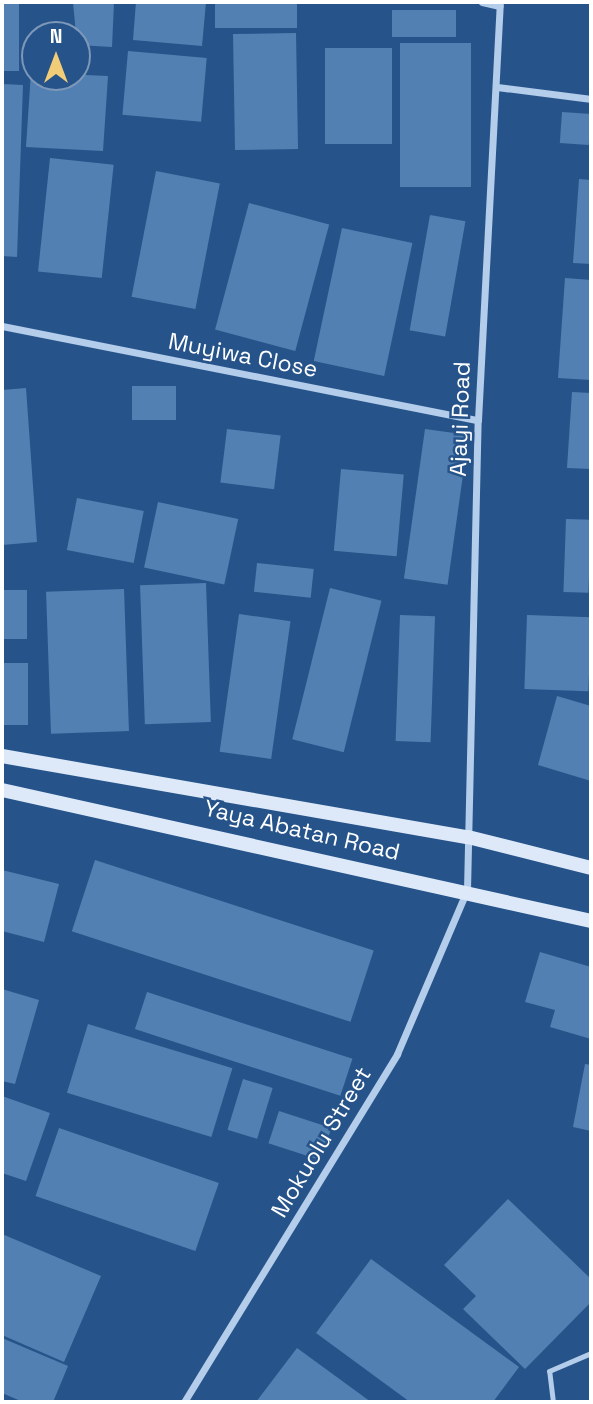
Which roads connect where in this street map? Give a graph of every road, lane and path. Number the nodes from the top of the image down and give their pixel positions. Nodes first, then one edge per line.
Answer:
1 (482, 2) edge
2 (500, 4) edge
3 (497, 87) junction
4 (591, 99) edge
5 (2, 326) edge
6 (478, 420) junction
7 (2, 755) edge
8 (2, 790) edge
9 (468, 837) junction
10 (591, 868) edge
11 (467, 890) junction
12 (591, 921) edge
13 (591, 1353) edge
14 (184, 1402) edge
15 (553, 1402) edge

1 - 2 street
2 - 3 street, Ajayi Road
3 - 4 street
3 - 6 street, Ajayi Road
5 - 6 street, Muyiwa Close
6 - 9 street, Ajayi Road
7 - 9 main road, Yaya Abatan Road
8 - 11 main road, Yaya Abatan Road
9 - 10 main road, Yaya Abatan Road
9 - 11 street, Ajayi Road
11 - 12 main road, Yaya Abatan Road
11 - 14 street, Mokuolu Street
13 - 15 lane

